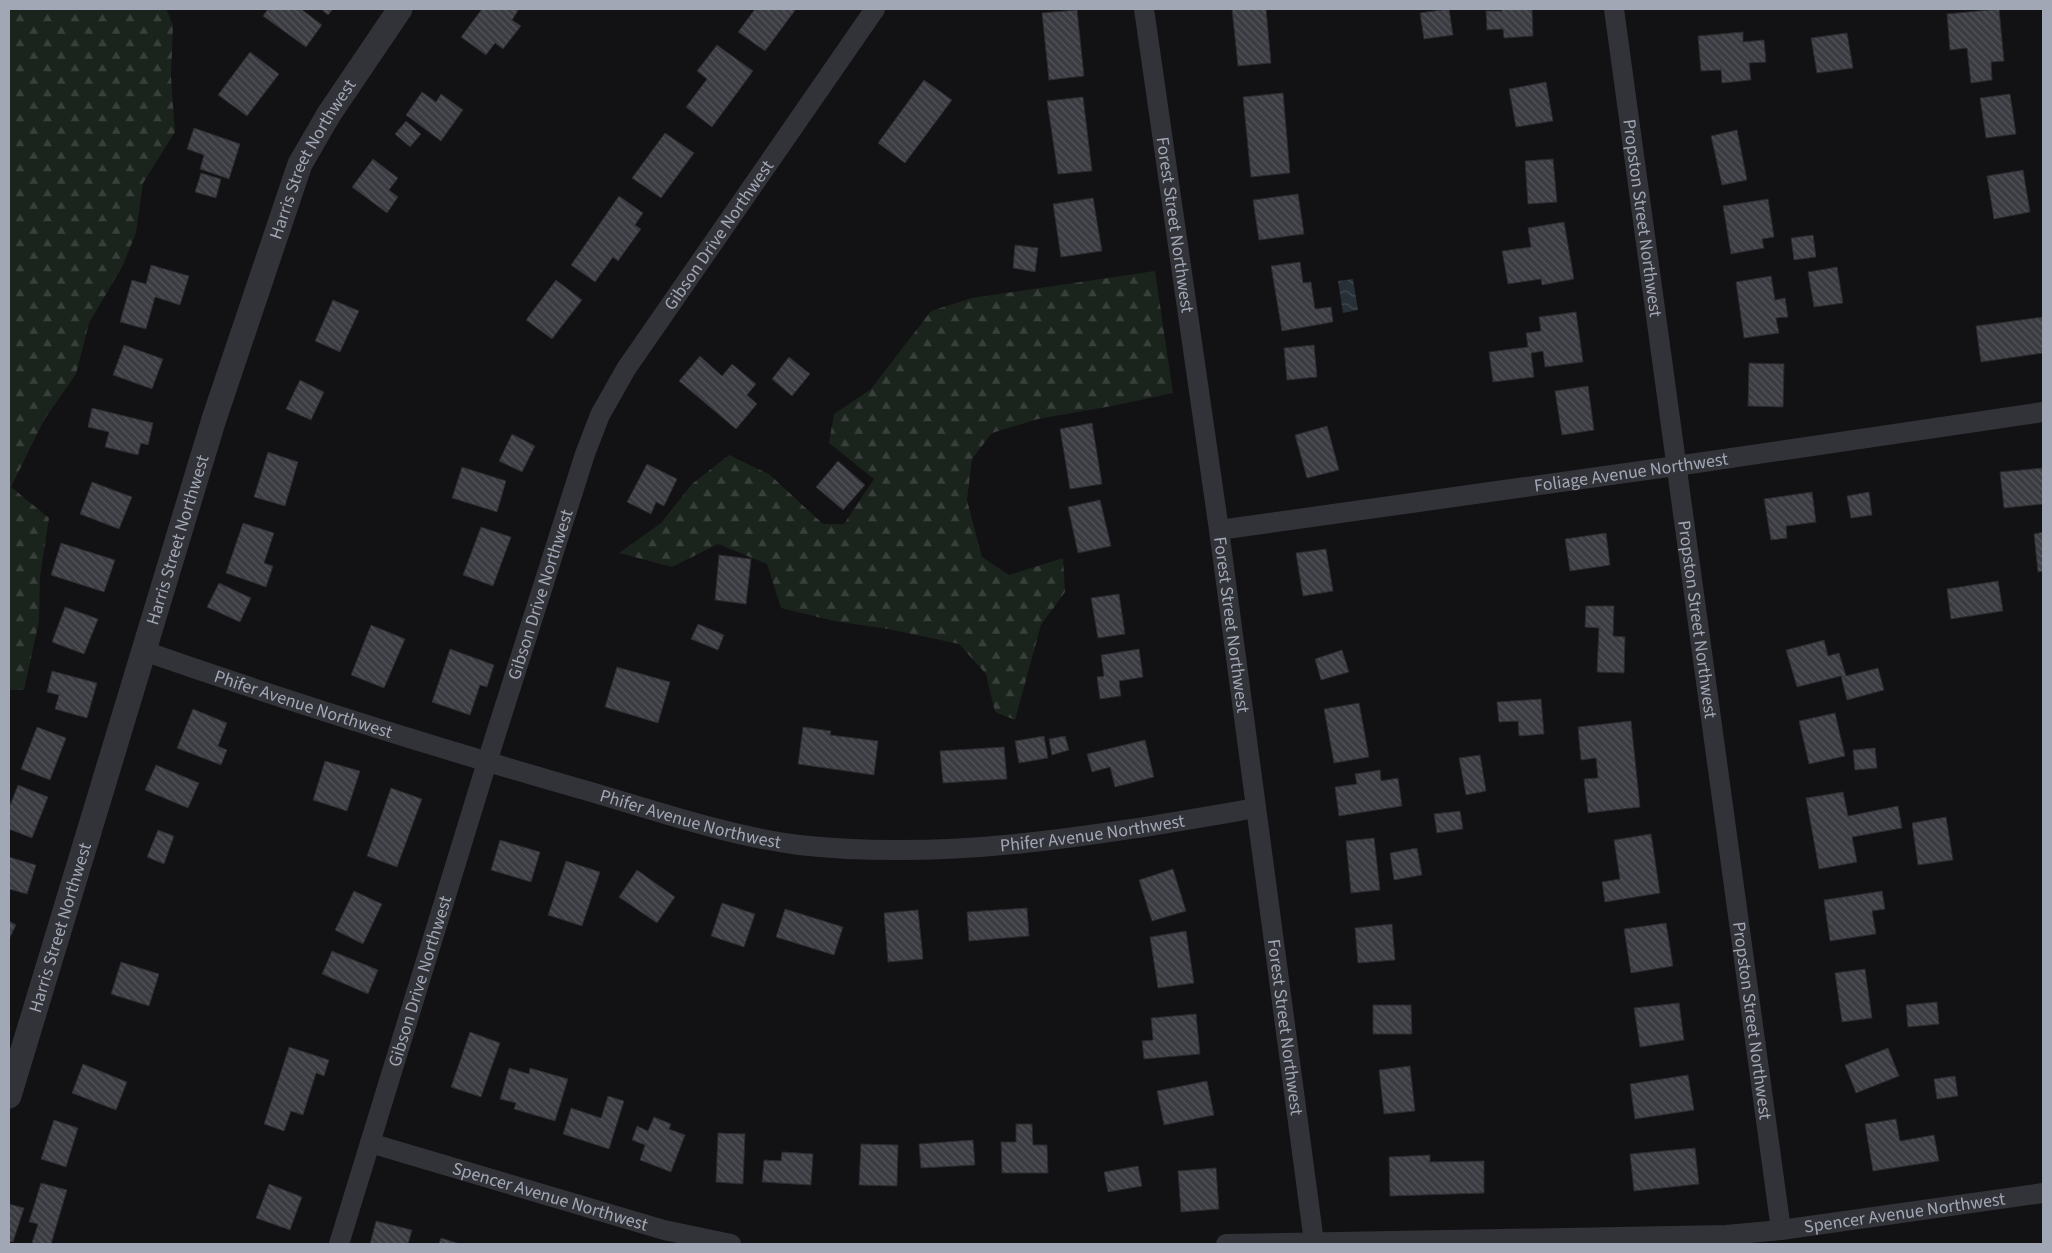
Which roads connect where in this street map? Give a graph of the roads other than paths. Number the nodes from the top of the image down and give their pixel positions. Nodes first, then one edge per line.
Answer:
1 (400, 9) edge
2 (875, 9) edge
3 (1144, 9) edge
4 (1614, 9) edge
5 (2043, 412) edge
6 (1677, 466) junction
7 (1219, 530) junction
8 (144, 651) junction
9 (487, 762) junction
10 (1256, 808) junction
11 (9, 1096) edge
12 (370, 1143) junction
13 (2043, 1193) edge
14 (1781, 1230) junction
15 (1314, 1242) junction
16 (339, 1244) edge
17 (731, 1244) edge
18 (1226, 1244) edge

1 - 8 street, Harris Street Northwest
2 - 9 street, Gibson Drive Northwest
3 - 7 street, Forest Street Northwest
4 - 6 street, Propston Street Northwest
5 - 6 street, Foliage Avenue Northwest
6 - 7 street, Foliage Avenue Northwest
6 - 14 street, Propston Street Northwest
7 - 10 street, Forest Street Northwest
8 - 9 street, Phifer Avenue Northwest
8 - 11 street, Harris Street Northwest
9 - 10 street, Phifer Avenue Northwest
9 - 12 street, Gibson Drive Northwest
10 - 15 street, Forest Street Northwest
12 - 16 street, Gibson Drive Northwest
12 - 17 street, Spencer Avenue Northwest
13 - 14 street, Spencer Avenue Northwest
14 - 15 street, Spencer Avenue Northwest
15 - 18 street, Spencer Avenue Northwest

